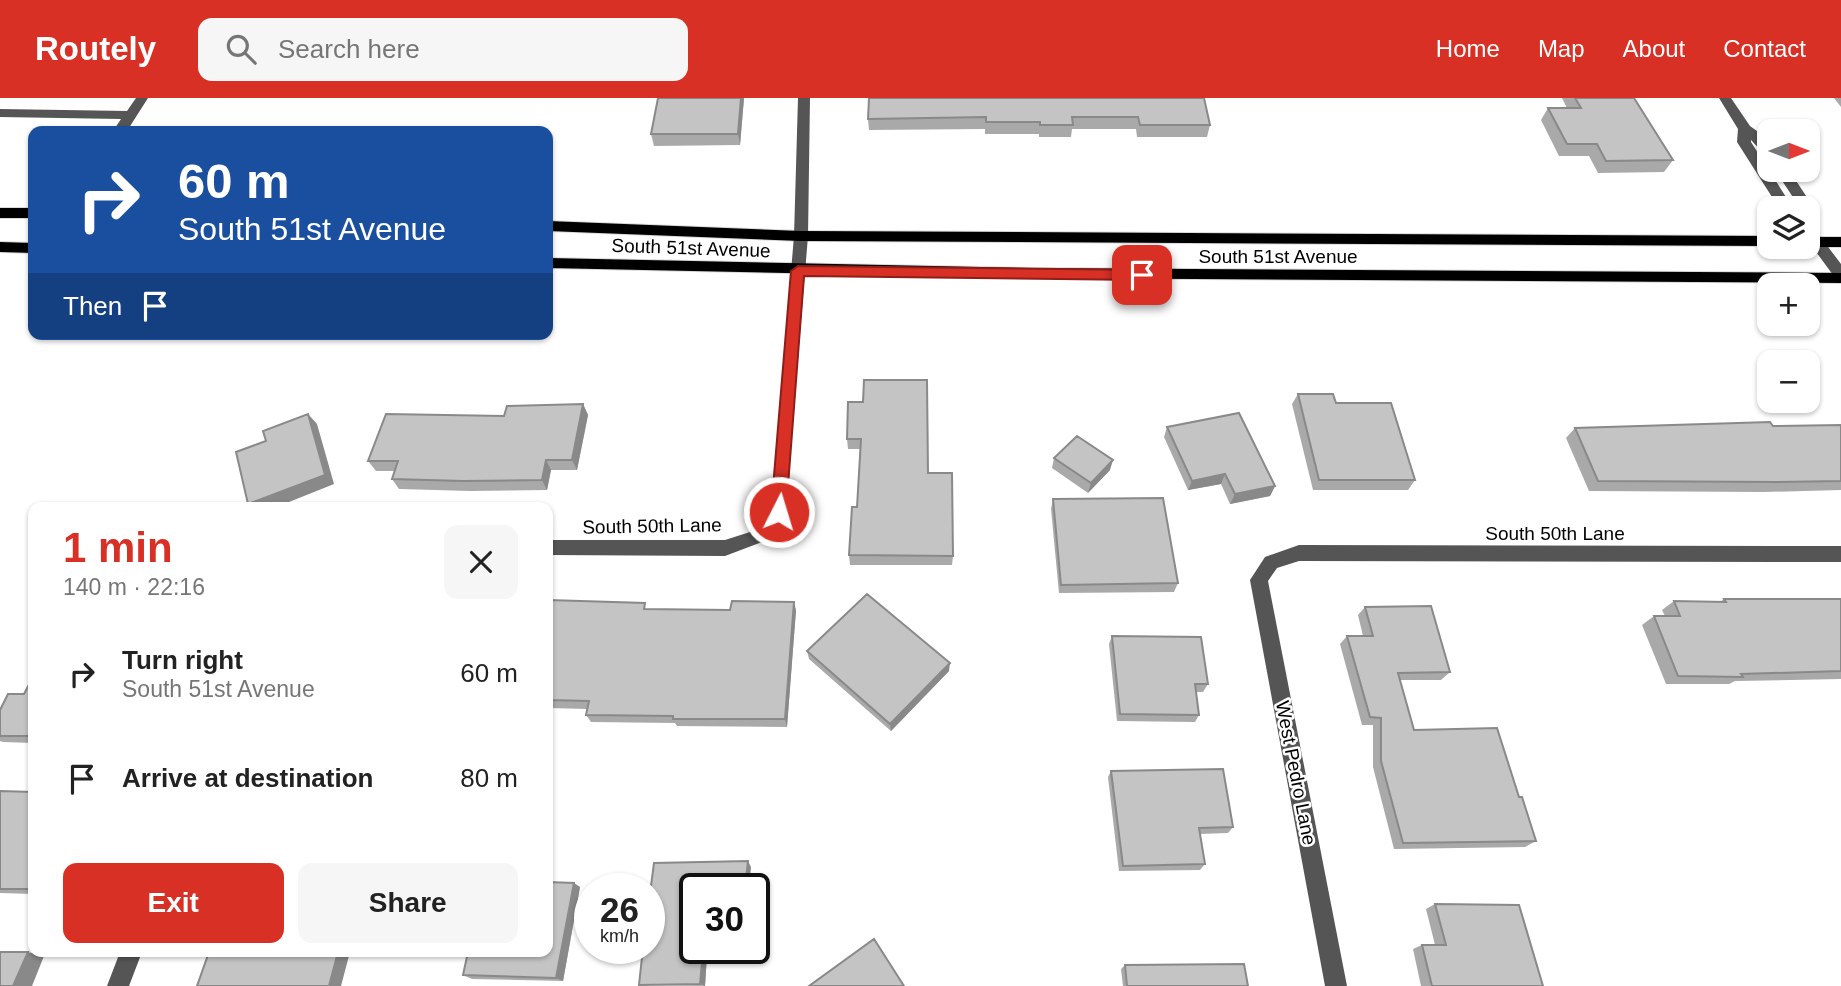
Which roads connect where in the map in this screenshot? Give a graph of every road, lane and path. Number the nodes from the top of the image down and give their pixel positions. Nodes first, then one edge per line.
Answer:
1 (20, 98) edge
2 (59, 98) edge
3 (96, 98) edge
4 (142, 98) edge
5 (804, 98) edge
6 (1725, 98) edge
7 (5, 113) edge
8 (48, 114) junction
9 (85, 114) junction
10 (131, 115) junction
11 (123, 126) edge
12 (1745, 129) junction
13 (1757, 138) edge
14 (1757, 159) edge
15 (0, 213) edge
16 (28, 213) edge
17 (553, 226) edge
18 (801, 236) junction
19 (1820, 239) edge
20 (1757, 241) edge
21 (1841, 242) edge
22 (0, 247) edge
23 (28, 248) edge
24 (1820, 249) edge
25 (553, 263) edge
26 (798, 271) junction
27 (1841, 276) edge
28 (553, 548) edge
29 (1841, 554) edge
30 (1270, 562) joint
31 (129, 957) edge
32 (118, 986) edge
33 (1336, 986) edge

1 - 7 street
2 - 8 street
3 - 9 street
4 - 10 street
5 - 18 street
6 - 12 street
7 - 8 street
8 - 9 street
9 - 10 street
10 - 11 street
12 - 13 street
12 - 14 street
15 - 16 main road
17 - 18 main road, South 51st Avenue
18 - 20 main road, South 51st Avenue
18 - 26 street
19 - 21 main road
22 - 23 main road
24 - 27 street
25 - 26 main road, South 51st Avenue
26 - 27 main road, South 51st Avenue
26 - 28 street, South 50th Lane
29 - 30 street, South 50th Lane
30 - 33 street, West Pedro Lane
31 - 32 street

